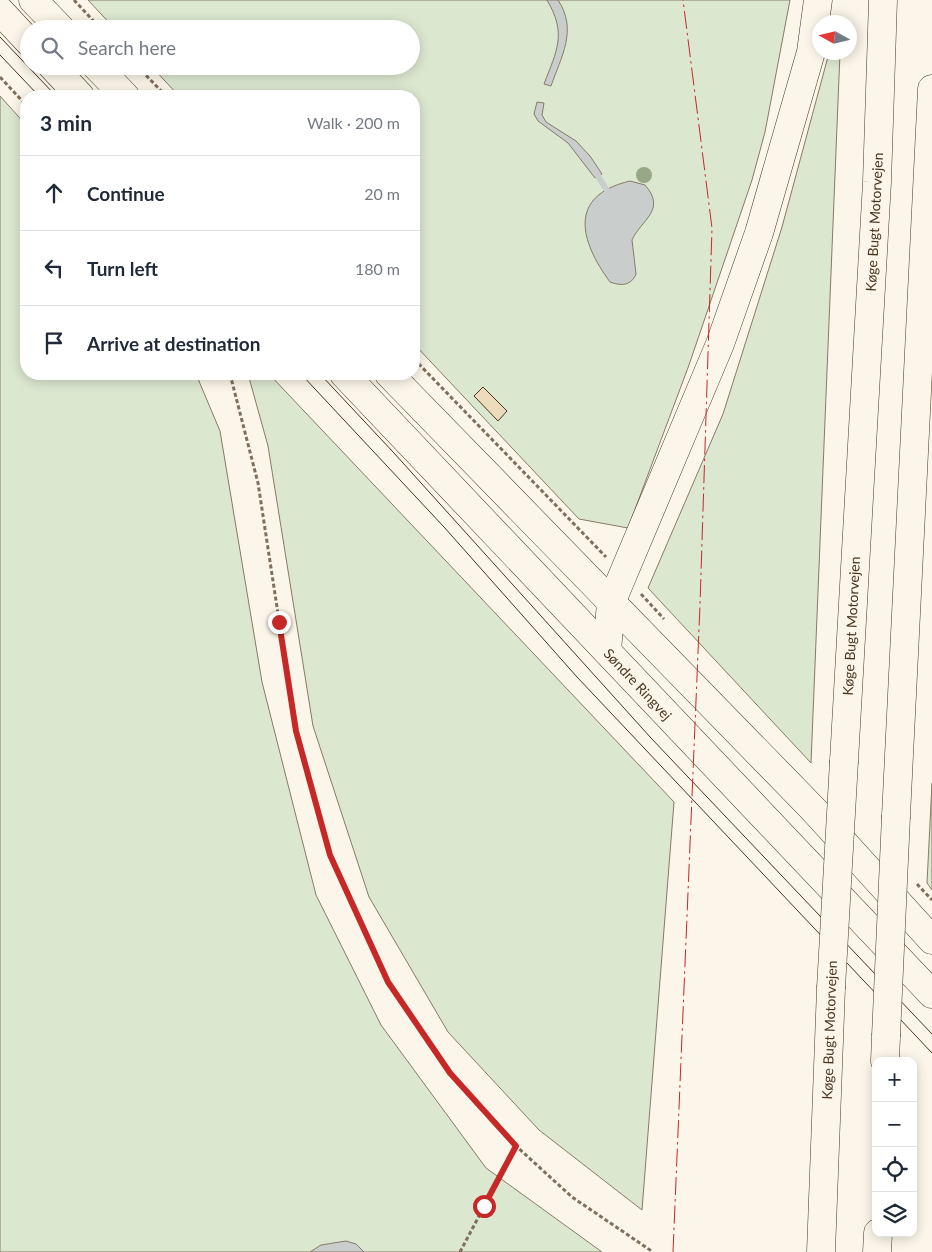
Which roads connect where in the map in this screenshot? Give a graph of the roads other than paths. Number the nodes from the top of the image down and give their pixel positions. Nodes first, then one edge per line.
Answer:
1 (33, 0) edge
2 (818, 0) edge
3 (883, 0) edge
4 (0, 11) edge
5 (52, 20) edge
6 (20, 32) edge
7 (60, 75) edge
8 (105, 75) edge
9 (932, 89) edge
10 (74, 90) edge
11 (119, 90) edge
12 (350, 380) edge
13 (395, 380) edge
14 (611, 604) junction
15 (606, 651) junction
16 (932, 940) edge
17 (932, 994) edge
18 (885, 1048) edge
19 (878, 1237) edge
20 (821, 1252) edge
21 (877, 1252) edge

1 - 5 main road
2 - 14 main road
3 - 20 main road, Køge Bugt Motorvejen, bridge
4 - 6 main road
7 - 10 main road
8 - 11 main road
9 - 18 main road, bridge
12 - 15 main road, Søndre Ringvej
13 - 14 main road
14 - 15 main road
14 - 16 main road
15 - 17 main road, Søndre Ringvej
19 - 21 main road

